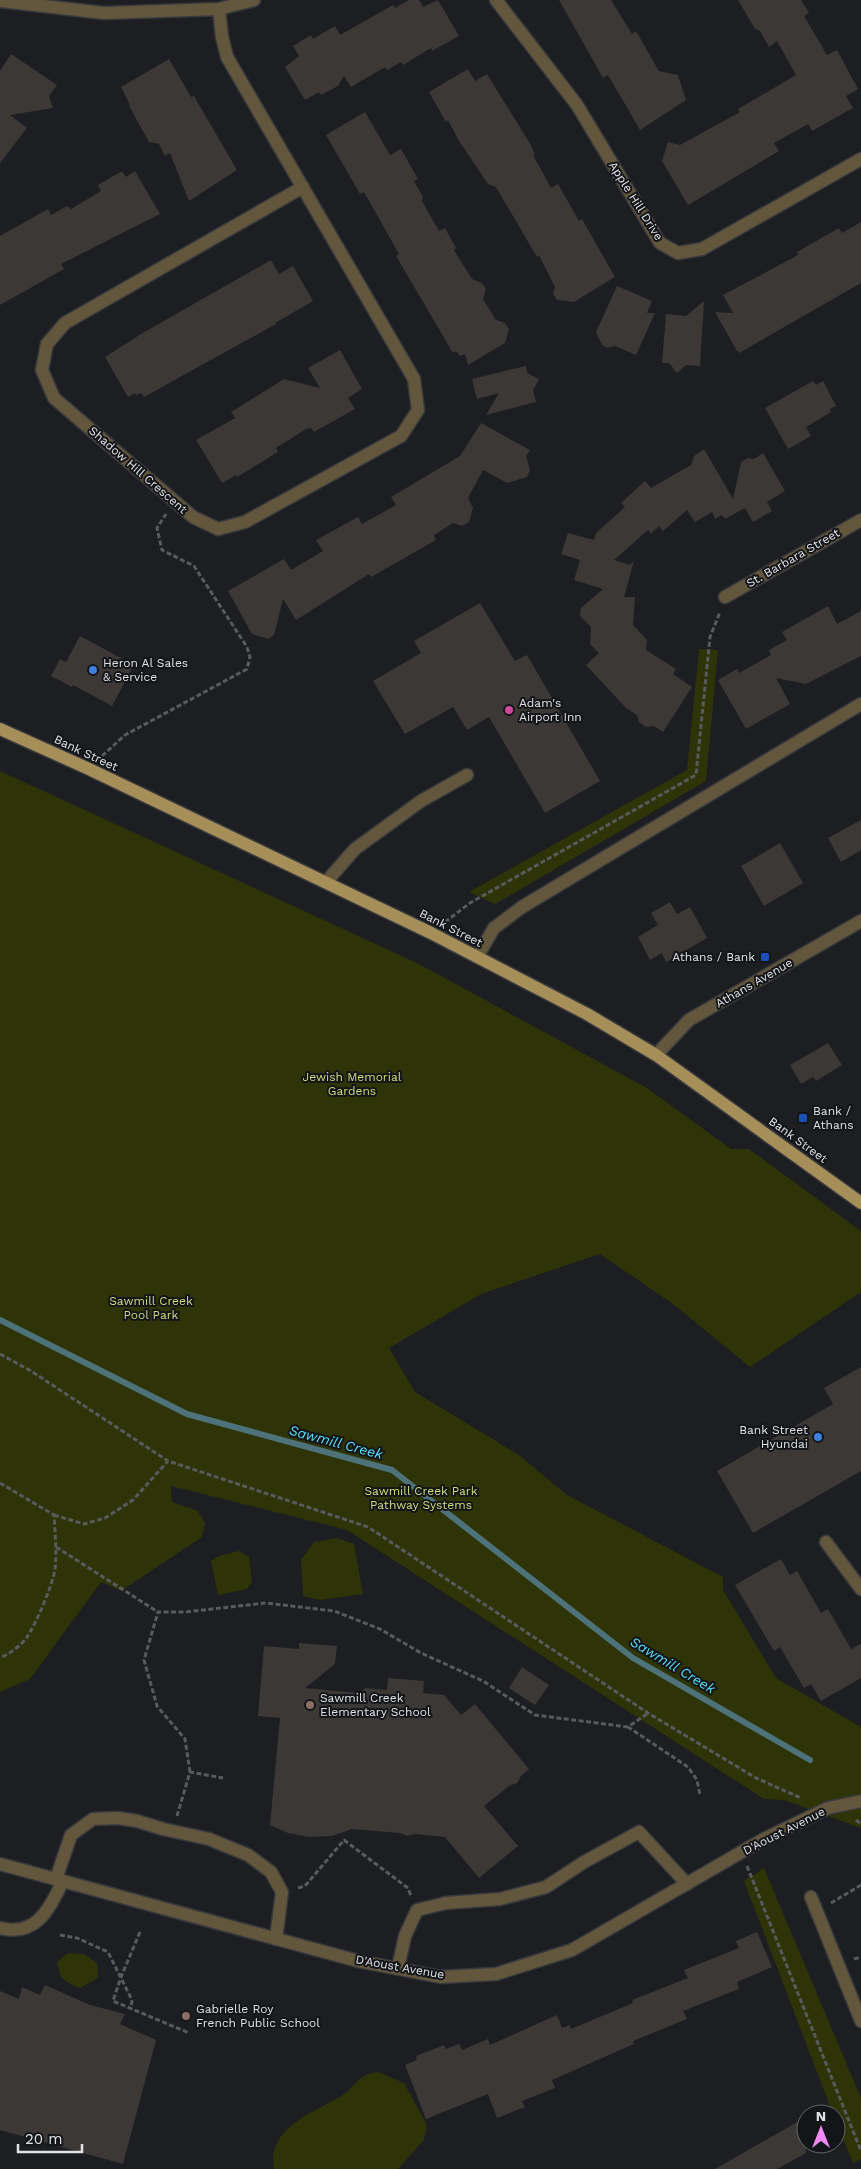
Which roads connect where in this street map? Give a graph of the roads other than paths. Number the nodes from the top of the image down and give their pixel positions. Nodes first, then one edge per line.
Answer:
1 (254, 0) edge
2 (496, 0) edge
3 (0, 1) edge
4 (219, 9) junction
5 (861, 160) edge
6 (303, 187) junction
7 (861, 520) edge
8 (725, 597) road end
9 (861, 704) edge
10 (0, 729) edge
11 (467, 775) dead end
12 (326, 882) junction
13 (861, 921) edge
14 (477, 957) junction
15 (656, 1055) junction
16 (861, 1202) edge
17 (826, 1542) dead end
18 (861, 1589) edge
19 (861, 1801) edge
20 (0, 1864) edge
21 (59, 1880) junction
22 (687, 1884) junction
23 (811, 1897) dead end
24 (0, 1928) edge
25 (276, 1938) junction
26 (398, 1968) junction
27 (861, 2021) edge

1 - 4 street
2 - 5 street, Apple Hill Drive
3 - 4 street
4 - 6 street, Shadow Hill Crescent
6 - 6 street, Shadow Hill Crescent
7 - 8 street, St. Barbara Street
9 - 14 street
10 - 12 main road, Bank Street
11 - 12 street
12 - 14 main road, Bank Street
13 - 15 street, Athans Avenue
14 - 15 main road, Bank Street
15 - 16 main road, Bank Street
17 - 18 street
19 - 22 street, D'Aoust Avenue
20 - 21 street, D'Aoust Avenue
21 - 24 street
21 - 25 street, D'Aoust Avenue
21 - 25 street
22 - 26 street, D'Aoust Avenue
22 - 26 street
23 - 27 street
25 - 26 street, D'Aoust Avenue

